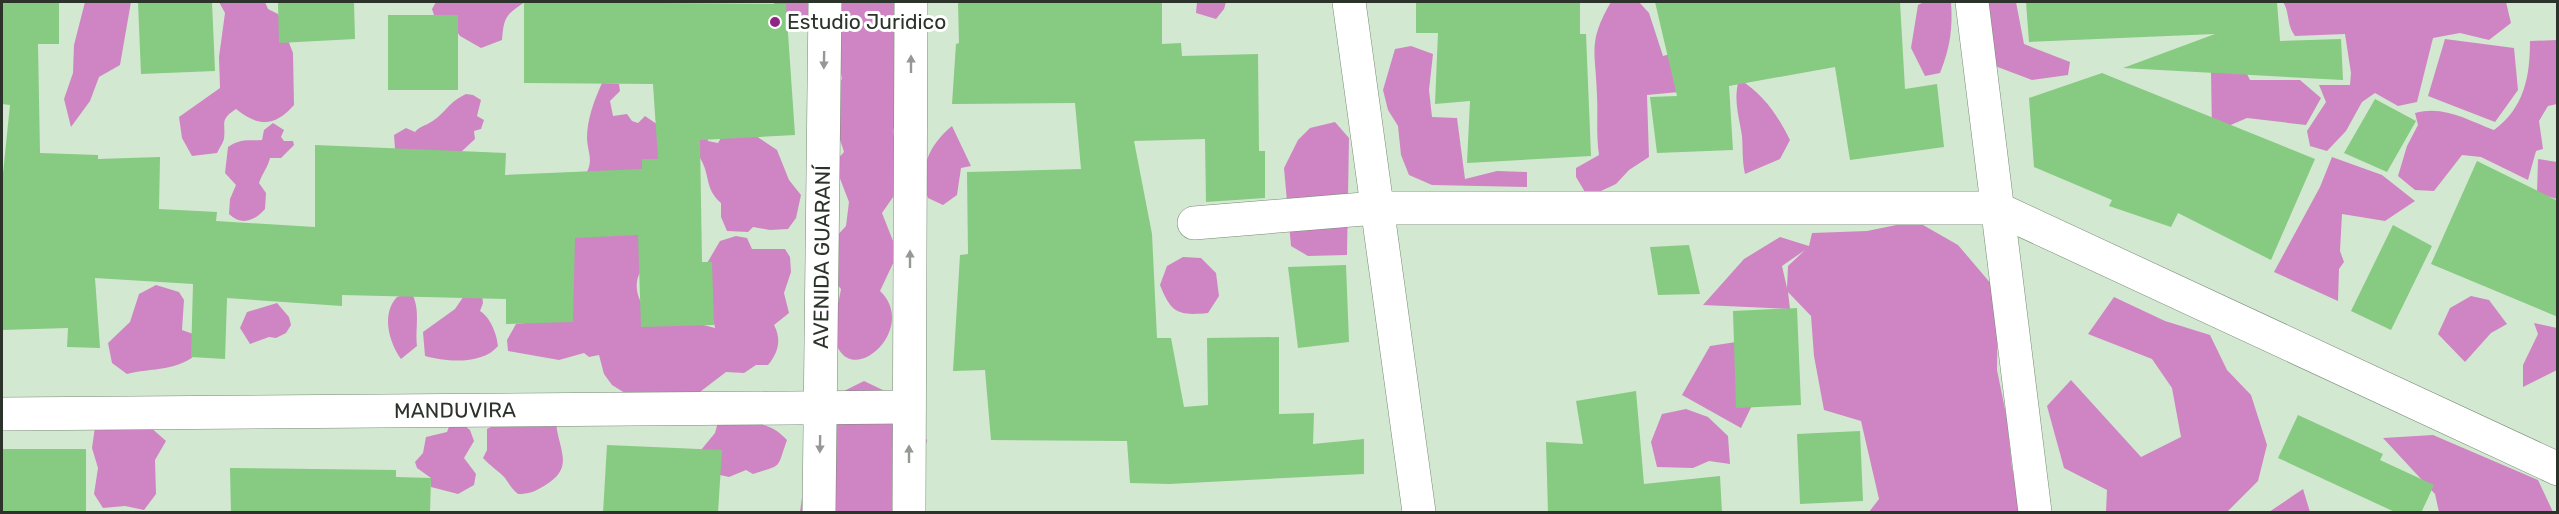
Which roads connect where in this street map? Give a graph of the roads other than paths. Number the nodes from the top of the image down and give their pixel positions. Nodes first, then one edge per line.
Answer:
1 (825, 2) edge
2 (911, 2) edge
3 (1349, 2) edge
4 (1971, 2) edge
5 (1376, 208) junction
6 (1996, 208) junction
7 (1194, 222) dead end
8 (820, 407) junction
9 (909, 407) junction
10 (2, 414) edge
11 (2558, 469) edge
12 (819, 513) edge
13 (909, 513) edge
14 (1419, 513) edge
15 (2035, 513) edge

1 -> 8 street, AVENIDA GUARANÍ
9 -> 2 street
3 - 5 street
4 - 6 street
5 - 6 street
5 - 7 street
5 - 14 street
6 - 11 street
6 - 15 street
8 - 9 street, MANDUVIRA
8 - 10 street, MANDUVIRA
8 -> 12 street, AVENIDA GUARANÍ
13 -> 9 street

